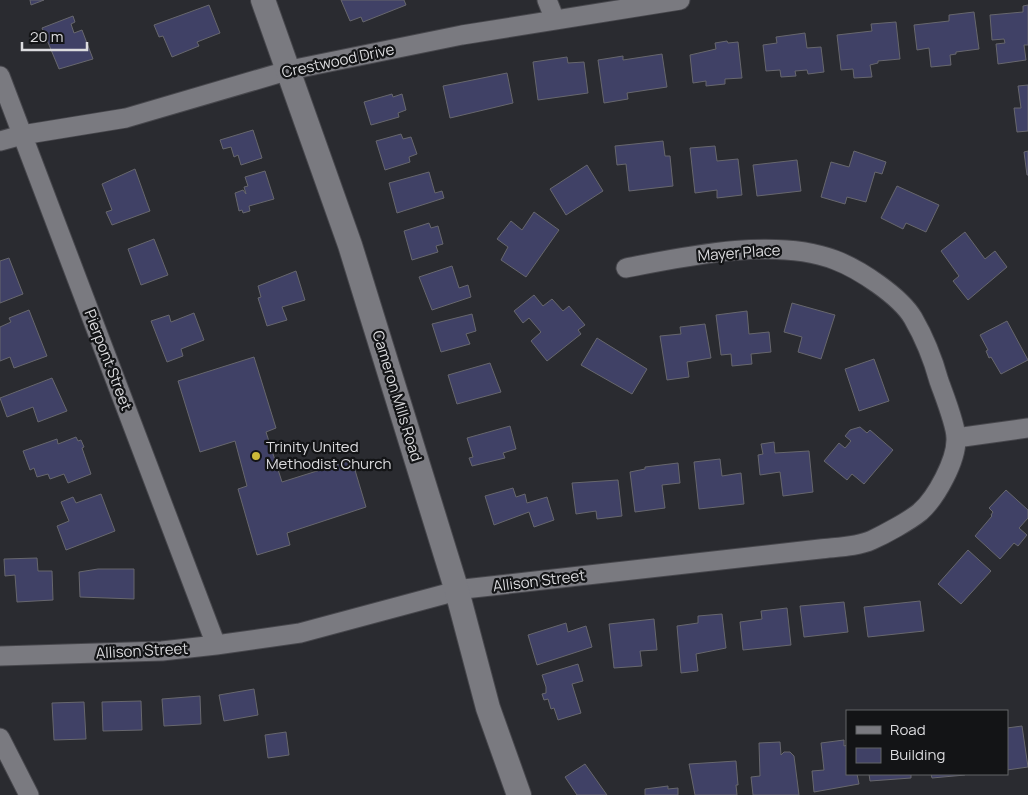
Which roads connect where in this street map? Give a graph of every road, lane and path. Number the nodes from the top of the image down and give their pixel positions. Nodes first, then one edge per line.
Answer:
1 (263, 0) edge
2 (547, 0) edge
3 (680, 0) edge
4 (555, 20) junction
5 (290, 70) junction
6 (0, 76) edge
7 (22, 135) junction
8 (0, 140) edge
9 (626, 268) dead end
10 (1028, 428) edge
11 (956, 438) junction
12 (457, 591) junction
13 (216, 645) junction
14 (0, 656) edge
15 (0, 738) edge
16 (29, 795) edge
17 (519, 795) edge

1 - 5 street, Cameron Mills Road
2 - 4 street
3 - 4 street, Crestwood Drive
4 - 5 street, Crestwood Drive
5 - 7 street, Crestwood Drive
5 - 12 street, Cameron Mills Road
6 - 7 street, Pierpont Street
7 - 8 street, Crestwood Drive
7 - 13 street, Pierpont Street
9 - 11 street, Mayer Place
10 - 11 street
11 - 12 street, Allison Street
12 - 13 street, Allison Street
12 - 17 street, Cameron Mills Road
13 - 14 street, Allison Street
15 - 16 street

